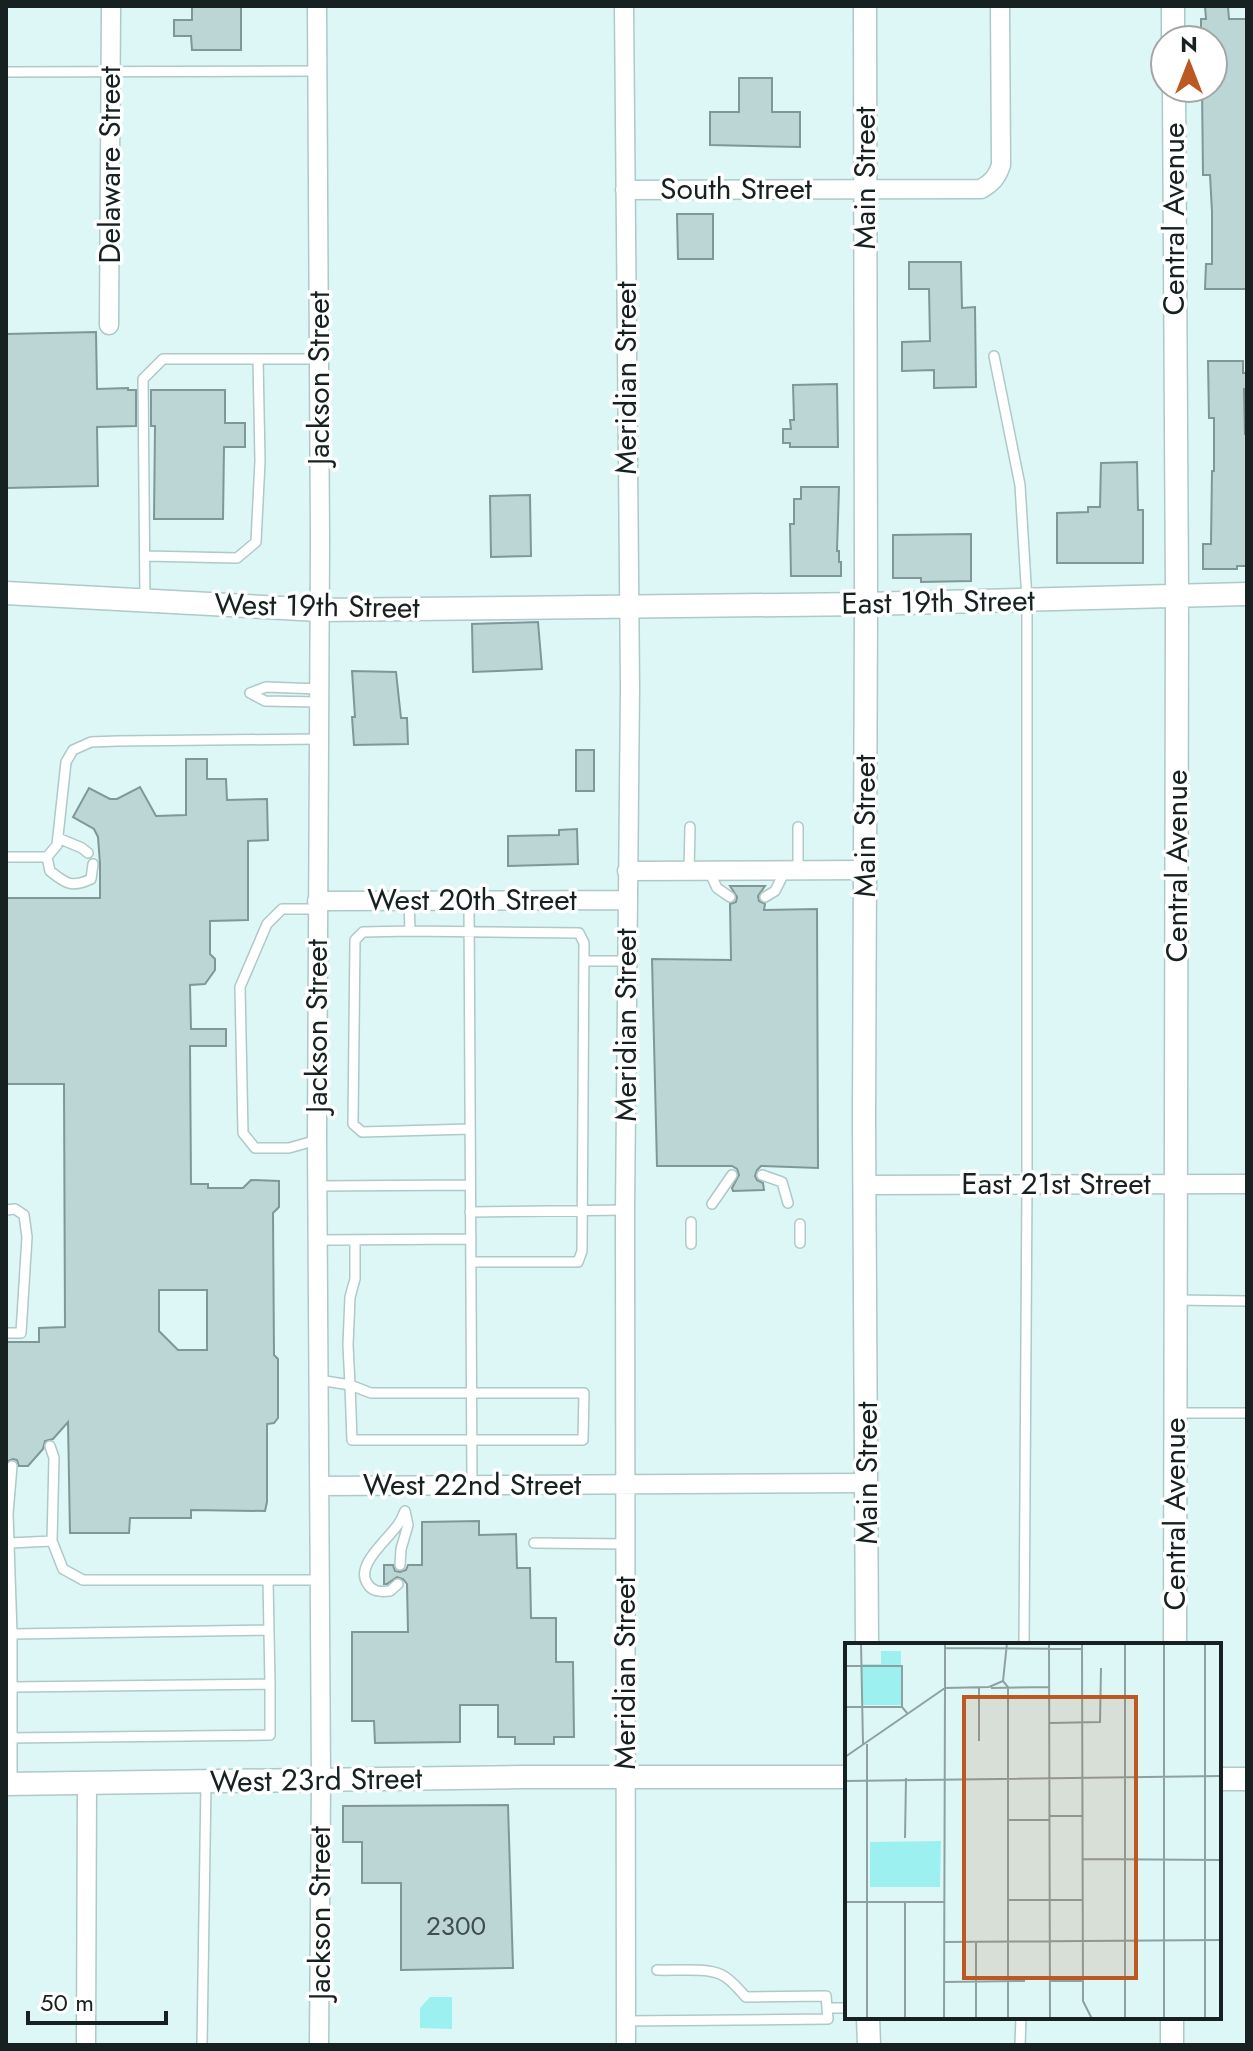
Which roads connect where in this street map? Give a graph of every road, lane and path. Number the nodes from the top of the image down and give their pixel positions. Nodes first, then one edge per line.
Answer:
1 (111, 6) edge
2 (317, 6) edge
3 (624, 6) edge
4 (865, 6) edge
5 (1000, 6) edge
6 (317, 71) junction
7 (6, 72) edge
8 (110, 72) junction
9 (1174, 104) edge
10 (865, 188) junction
11 (625, 190) junction
12 (109, 325) dead end
13 (994, 356) dead end
14 (258, 359) junction
15 (319, 359) junction
16 (145, 556) junction
17 (6, 593) edge
18 (1247, 594) edge
19 (1177, 596) junction
20 (145, 600) junction
21 (1027, 600) junction
22 (866, 604) junction
23 (629, 607) junction
24 (319, 610) junction
25 (319, 696) junction
26 (318, 739) junction
27 (690, 827) dead end
28 (798, 827) dead end
29 (58, 838) junction
30 (88, 853) dead end
31 (6, 857) edge
32 (47, 857) junction
33 (93, 864) dead end
34 (865, 870) junction
35 (627, 871) junction
36 (689, 871) junction
37 (709, 871) junction
38 (792, 871) junction
39 (730, 897) dead end
40 (765, 897) dead end
41 (409, 900) junction
42 (469, 900) junction
43 (627, 900) junction
44 (317, 905) junction
45 (410, 931) junction
46 (469, 932) junction
47 (584, 961) junction
48 (626, 961) junction
49 (470, 1129) junction
50 (317, 1140) junction
51 (732, 1175) dead end
52 (762, 1175) dead end
53 (1027, 1184) junction
54 (1177, 1184) junction
55 (1247, 1184) edge
56 (470, 1185) junction
57 (864, 1185) junction
58 (317, 1186) junction
59 (788, 1203) dead end
60 (712, 1204) dead end
61 (6, 1210) edge
62 (583, 1210) junction
63 (625, 1210) junction
64 (470, 1212) junction
65 (691, 1222) dead end
66 (800, 1224) dead end
67 (471, 1239) junction
68 (318, 1240) junction
69 (355, 1240) junction
70 (800, 1243) dead end
71 (691, 1244) dead end
72 (471, 1262) junction
73 (1176, 1300) junction
74 (1247, 1301) edge
75 (6, 1333) edge
76 (319, 1380) junction
77 (350, 1385) junction
78 (471, 1392) junction
79 (1176, 1413) junction
80 (1247, 1413) edge
81 (471, 1441) junction
82 (50, 1446) dead end
83 (12, 1466) dead end
84 (868, 1483) junction
85 (625, 1484) junction
86 (472, 1485) junction
87 (319, 1486) junction
88 (405, 1486) junction
89 (7, 1504) edge
90 (405, 1511) junction
91 (52, 1541) junction
92 (10, 1543) junction
93 (534, 1543) dead end
94 (625, 1544) junction
95 (400, 1565) dead end
96 (268, 1580) junction
97 (320, 1580) junction
98 (398, 1584) dead end
99 (269, 1630) junction
100 (12, 1634) junction
101 (867, 1643) edge
102 (1024, 1643) edge
103 (1175, 1643) edge
104 (270, 1684) junction
105 (12, 1687) junction
106 (9, 1738) edge
107 (626, 1777) junction
108 (845, 1777) edge
109 (1221, 1779) edge
110 (1247, 1779) edge
111 (321, 1781) junction
112 (87, 1782) junction
113 (206, 1782) junction
114 (9, 1784) edge
115 (657, 1970) dead end
116 (828, 2008) junction
117 (845, 2008) edge
118 (868, 2019) edge
119 (1021, 2019) edge
120 (1172, 2019) edge
121 (626, 2021) junction
122 (86, 2045) edge
123 (202, 2045) edge
124 (319, 2045) edge
125 (626, 2045) edge
126 (869, 2045) edge
127 (1020, 2045) edge
128 (1172, 2045) edge

1 - 8 street, Delaware Street
2 - 6 street, Jackson Street
3 - 11 street, Meridian Street
4 - 10 street, Main Street
5 - 10 street, South Street
6 - 8 lane
6 - 15 street, Jackson Street
7 - 8 lane
8 - 12 street, Delaware Street
9 - 19 street, Central Avenue
10 - 11 street, South Street
10 - 22 street, Main Street
11 - 23 street, Meridian Street
13 - 21 lane
14 - 15 lane
14 - 16 lane
14 - 16 lane
15 - 24 street, Jackson Street
16 - 20 lane
17 - 20 street, West 19th Street
18 - 19 street, East 19th Street
19 - 21 street, East 19th Street
19 - 54 street, Central Avenue
20 - 24 street, West 19th Street
21 - 22 street, East 19th Street
21 - 53 lane
22 - 23 street, East 19th Street
22 - 34 street, Main Street
23 - 24 street, West 19th Street
23 - 35 street, Meridian Street
24 - 25 street, Jackson Street
25 - 25 lane
25 - 26 street, Jackson Street
26 - 29 lane
26 - 44 street, Jackson Street
27 - 36 lane
28 - 38 lane
29 - 30 lane
29 - 32 lane
31 - 32 lane
32 - 33 lane
34 - 38 street
34 - 57 street, Main Street
35 - 36 street
35 - 43 street, Meridian Street
36 - 37 street
37 - 38 street
37 - 39 lane
38 - 40 lane
41 - 42 street, West 20th Street
41 - 44 street, West 20th Street
41 - 45 lane
42 - 43 street, West 20th Street
42 - 46 lane
43 - 48 street, Meridian Street
44 - 50 street, Jackson Street
44 - 50 lane
45 - 46 lane
45 - 49 lane
46 - 47 lane
46 - 49 lane
47 - 48 lane
47 - 62 lane
48 - 63 street, Meridian Street
49 - 56 lane
50 - 58 street, Jackson Street
51 - 60 lane
52 - 59 lane
53 - 54 street, East 21st Street
53 - 57 street, East 21st Street
53 - 102 lane
54 - 55 street, East 21st Street
54 - 73 street, Central Avenue
56 - 58 lane
56 - 64 lane
57 - 84 street, Main Street
58 - 68 street, Jackson Street
61 - 75 lane
62 - 63 lane
62 - 64 lane
62 - 72 lane
63 - 85 street, Meridian Street
64 - 67 lane
65 - 71 lane
66 - 70 lane
67 - 69 lane
67 - 72 lane
68 - 69 lane
68 - 76 street, Jackson Street
69 - 77 lane
72 - 78 lane
73 - 74 lane
73 - 79 street, Central Avenue
76 - 77 lane
76 - 87 street, Jackson Street
77 - 78 lane
77 - 81 lane
78 - 81 lane
78 - 81 lane
79 - 80 lane
79 - 103 street, Central Avenue
81 - 86 lane
82 - 91 lane
83 - 89 lane
84 - 85 street, West 22nd Street
84 - 101 street, Main Street
85 - 86 street, West 22nd Street
85 - 94 street, Meridian Street
86 - 88 street, West 22nd Street
87 - 88 street, West 22nd Street
87 - 97 street, Jackson Street
88 - 90 lane
89 - 92 lane
90 - 95 lane
90 - 98 lane
91 - 92 lane
91 - 96 lane
92 - 100 lane
93 - 94 lane
94 - 107 street, Meridian Street
96 - 97 lane
96 - 99 lane
97 - 111 street, Jackson Street
99 - 100 lane
99 - 104 lane
100 - 105 lane
104 - 105 lane
104 - 106 lane
105 - 106 lane
106 - 114 lane
107 - 108 street, West 23rd Street
107 - 111 street, West 23rd Street
107 - 121 street, Meridian Street
109 - 110 street
111 - 113 street, West 23rd Street
111 - 124 street, Jackson Street
112 - 113 street, West 23rd Street
112 - 114 street, West 23rd Street
112 - 122 street
113 - 123 lane
115 - 116 lane
116 - 117 lane
116 - 121 lane
118 - 126 street
119 - 127 lane
120 - 128 street
121 - 125 street, Meridian Street

